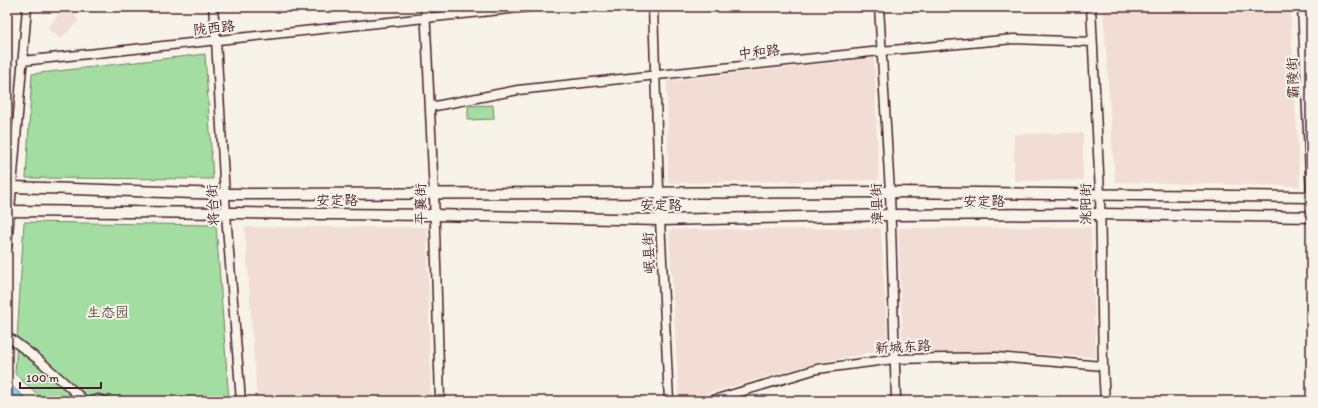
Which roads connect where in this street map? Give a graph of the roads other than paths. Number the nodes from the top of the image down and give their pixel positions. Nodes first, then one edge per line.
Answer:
1 (27, 7) edge
2 (213, 7) edge
3 (425, 7) edge
4 (529, 7) edge
5 (653, 7) edge
6 (879, 7) edge
7 (1091, 7) edge
8 (1302, 7) edge
9 (425, 18) junction
10 (216, 40) junction
11 (1092, 42) junction
12 (881, 51) junction
13 (22, 61) junction
14 (656, 75) junction
15 (430, 107) junction
16 (12, 186) junction
17 (890, 192) junction
18 (660, 193) junction
19 (225, 194) junction
20 (434, 194) junction
21 (1100, 194) junction
22 (1311, 196) edge
23 (10, 211) junction
24 (226, 214) junction
25 (1099, 214) junction
26 (434, 215) junction
27 (891, 215) junction
28 (1311, 217) edge
29 (660, 220) junction
30 (7, 246) edge
31 (7, 336) edge
32 (894, 359) junction
33 (1103, 366) junction
34 (85, 401) edge
35 (93, 401) edge
36 (104, 401) edge
37 (241, 401) edge
38 (440, 401) edge
39 (669, 401) edge
40 (710, 401) edge
41 (896, 401) edge
42 (1105, 401) edge

1 - 13 street
2 - 10 street, 将台街
3 - 9 street, 平襄街
4 - 9 street, 陇西路
5 - 14 street, 岷县街
6 - 12 street, 漳县街
7 - 11 street, 洮阳街
8 - 22 street, 霸陵街
9 - 10 street, 陇西路
9 - 15 street, 平襄街
10 - 13 street, 陇西路
10 - 19 street, 将台街
11 - 12 street, 中和路
11 - 21 street, 洮阳街
12 - 14 street, 中和路
12 - 17 street, 漳县街
13 - 16 street
14 - 15 street, 中和路
14 - 18 street, 岷县街
15 - 20 street, 平襄街
16 - 19 main road, 安定路
16 - 23 street
17 - 18 main road, 安定路
17 - 21 main road, 安定路
17 - 27 street, 漳县街
18 - 20 main road, 安定路
18 - 29 street, 岷县街
19 - 20 main road, 安定路
19 - 24 street, 将台街
20 - 26 street, 平襄街
21 - 22 main road, 安定路
21 - 25 street, 洮阳街
23 - 24 main road, 安定路
23 - 30 street
24 - 26 main road, 安定路
24 - 37 street, 将台街
25 - 27 main road, 安定路
25 - 28 main road, 安定路
25 - 33 street, 洮阳街
26 - 29 main road, 安定路
26 - 38 street, 平襄街
27 - 29 main road, 安定路
27 - 32 street, 漳县街
29 - 39 street, 岷县街
31 - 34 street
32 - 33 street, 新城东路
32 - 40 street, 新城东路
32 - 41 street, 漳县街
33 - 42 street, 洮阳街
35 - 36 street

